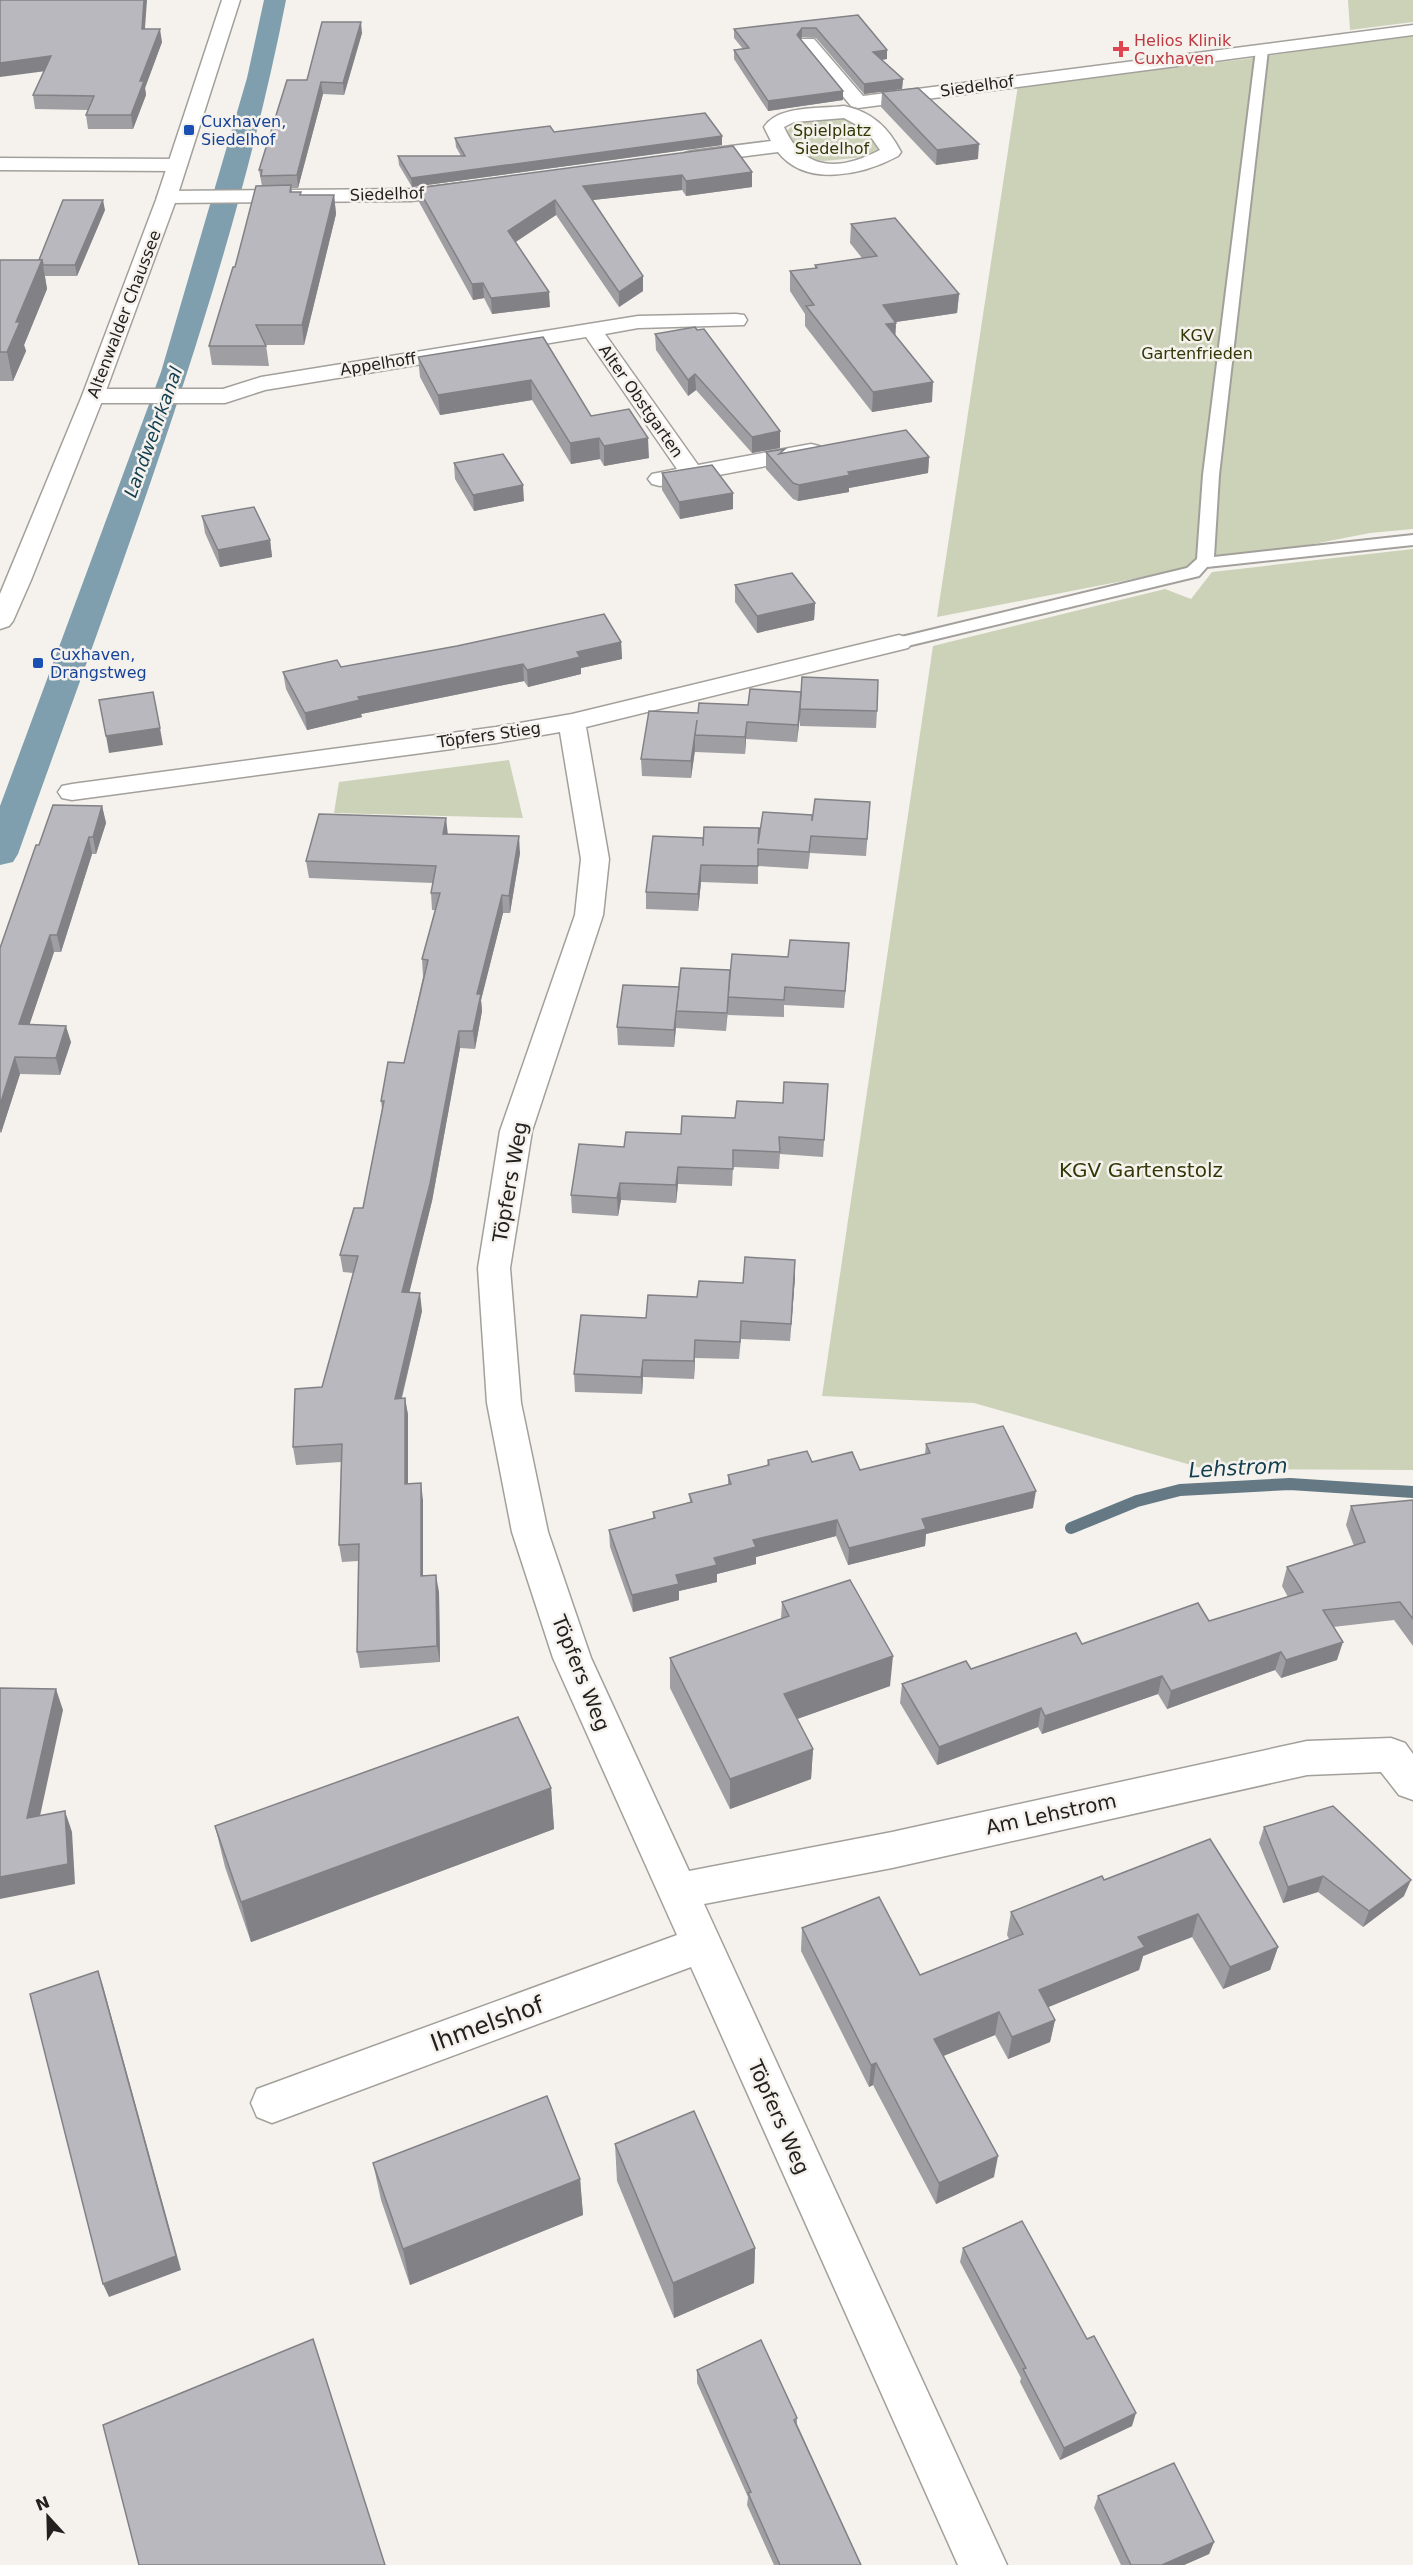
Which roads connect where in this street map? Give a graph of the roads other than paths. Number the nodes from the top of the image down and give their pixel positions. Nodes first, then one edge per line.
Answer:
1 (231, 0) edge
2 (1413, 30) edge
3 (808, 43) dead end
4 (1262, 50) junction
5 (854, 107) junction
6 (784, 145) junction
7 (675, 160) edge
8 (0, 164) edge
9 (177, 165) junction
10 (481, 186) edge
11 (167, 196) junction
12 (736, 320) dead end
13 (591, 329) junction
14 (93, 396) junction
15 (828, 448) edge
16 (691, 472) junction
17 (660, 478) dead end
18 (1413, 540) edge
19 (1202, 563) junction
20 (0, 621) edge
21 (899, 643) joint
22 (572, 722) junction
23 (72, 792) dead end
24 (1413, 1783) edge
25 (676, 1890) junction
26 (701, 1946) junction
27 (272, 2103) dead end
28 (983, 2565) edge

1 - 9 street, Altenwalder Chaussee
2 - 4 street, Siedelhof
3 - 5 street
4 - 5 street, Siedelhof
4 - 19 lane
5 - 6 street, Siedelhof
5 - 6 street
6 - 7 street
8 - 9 street
9 - 11 street, Altenwalder Chaussee
10 - 11 street, Siedelhof
11 - 14 street, Altenwalder Chaussee
12 - 13 street, Appelhoff
13 - 14 street, Appelhoff
13 - 16 street, Alter Obstgarten
14 - 20 street, Altenwalder Chaussee
15 - 16 street, Alter Obstgarten
16 - 17 street, Alter Obstgarten
18 - 19 lane
19 - 21 lane
21 - 22 street, Töpfers Stieg
22 - 23 street, Töpfers Stieg
22 - 25 street, Töpfers Weg
24 - 25 street, Am Lehstrom
25 - 26 street, Töpfers Weg
26 - 27 street, Ihmelshof
26 - 28 street, Töpfers Weg

